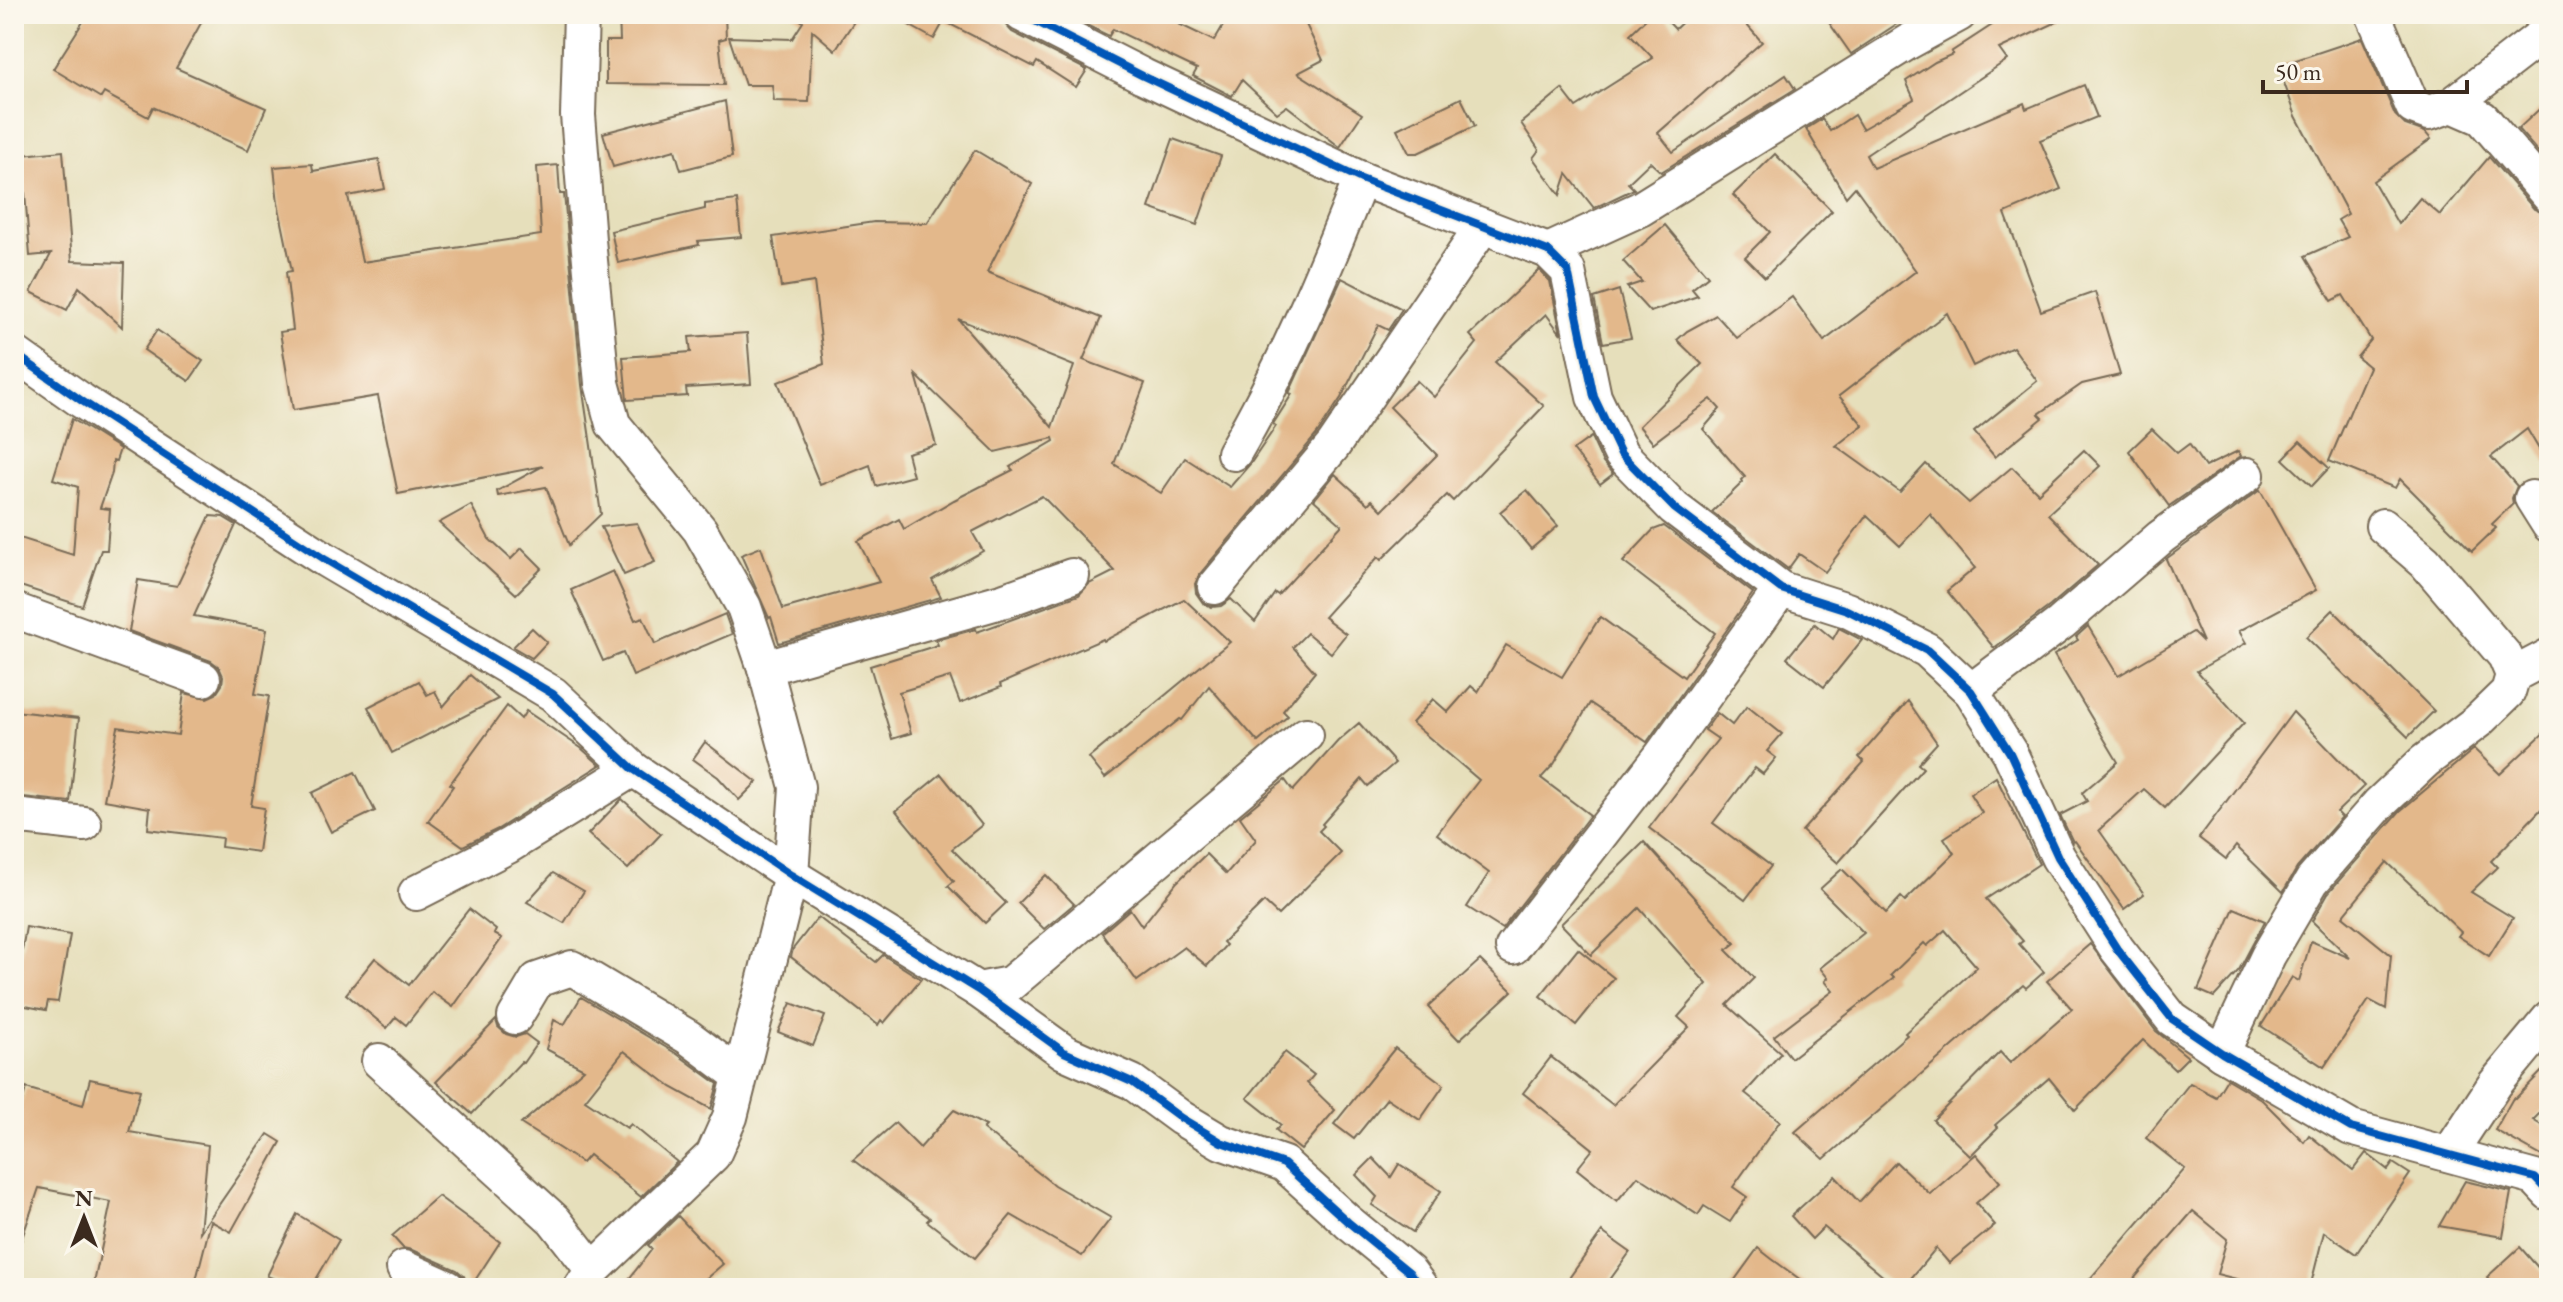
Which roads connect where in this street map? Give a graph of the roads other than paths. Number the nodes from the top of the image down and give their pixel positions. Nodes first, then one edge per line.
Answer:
1 (581, 14) edge
2 (1021, 14) edge
3 (1959, 14) edge
4 (2373, 14) edge
5 (2549, 30) edge
6 (2452, 105) junction
7 (1361, 179) junction
8 (2549, 196) edge
9 (1483, 226) junction
10 (1548, 251) junction
11 (14, 353) edge
12 (1234, 453) dead end
13 (2247, 475) dead end
14 (2383, 526) dead end
15 (1072, 576) dead end
16 (1215, 587) dead end
17 (1781, 589) junction
18 (14, 610) edge
19 (2549, 656) edge
20 (765, 668) junction
21 (2513, 675) junction
22 (203, 679) dead end
23 (1971, 691) junction
24 (1306, 735) dead end
25 (633, 769) junction
26 (14, 816) edge
27 (84, 824) dead end
28 (791, 875) junction
29 (416, 893) dead end
30 (1513, 947) dead end
31 (978, 990) junction
32 (515, 1017) dead end
33 (2549, 1019) edge
34 (2222, 1053) junction
35 (379, 1061) dead end
36 (740, 1076) junction
37 (2449, 1154) junction
38 (2549, 1193) edge
39 (404, 1268) dead end
40 (587, 1279) edge
41 (448, 1288) edge
42 (1421, 1288) edge

1 - 20 street
2 - 7 street
3 - 10 street
4 - 6 street
5 - 6 street
6 - 8 street
7 - 9 street
7 - 12 street
9 - 10 street
9 - 16 street
10 - 17 street
11 - 25 street
13 - 23 street
14 - 21 street
15 - 20 street
17 - 23 street
17 - 30 street
18 - 22 street
19 - 21 street
20 - 28 street
21 - 34 street
23 - 34 street
24 - 31 street
25 - 28 street
25 - 29 street
26 - 27 street
28 - 31 street
28 - 36 street
31 - 42 street
32 - 36 street
33 - 37 street
34 - 37 street
35 - 40 street
36 - 40 street
37 - 38 street
39 - 41 street

